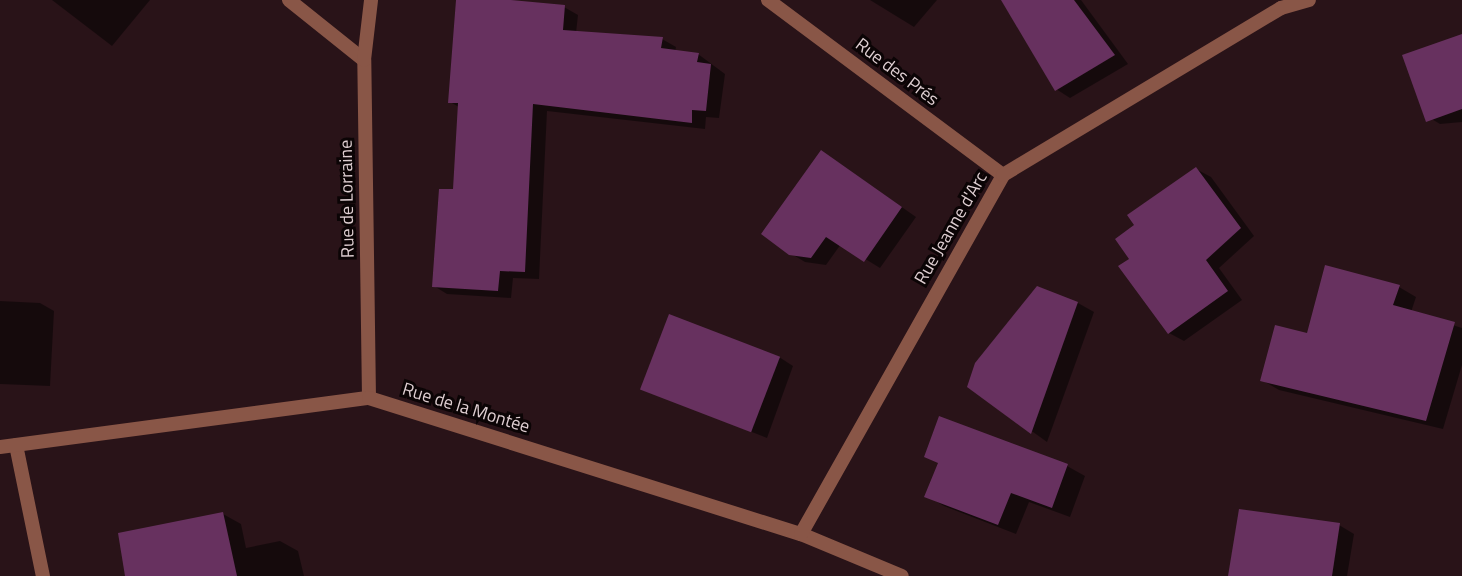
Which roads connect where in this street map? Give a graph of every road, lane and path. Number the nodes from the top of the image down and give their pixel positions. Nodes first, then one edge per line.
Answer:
1 (289, 0) edge
2 (371, 0) edge
3 (768, 0) edge
4 (1308, 0) edge
5 (364, 60) junction
6 (1003, 175) junction
7 (369, 398) junction
8 (16, 445) junction
9 (0, 447) edge
10 (801, 534) junction
11 (43, 576) edge
12 (902, 576) edge

1 - 5 street
2 - 5 street, Rue de Lorraine
3 - 6 street, Rue des Prés
4 - 6 street, Rue Jeanne d'Arc
5 - 7 street, Rue de Lorraine
6 - 10 street, Rue Jeanne d'Arc
7 - 8 street, Rue de la Montée
7 - 10 street, Rue de la Montée
8 - 9 street, Rue de la Montée
8 - 11 street
10 - 12 street, Rue de la Montée

